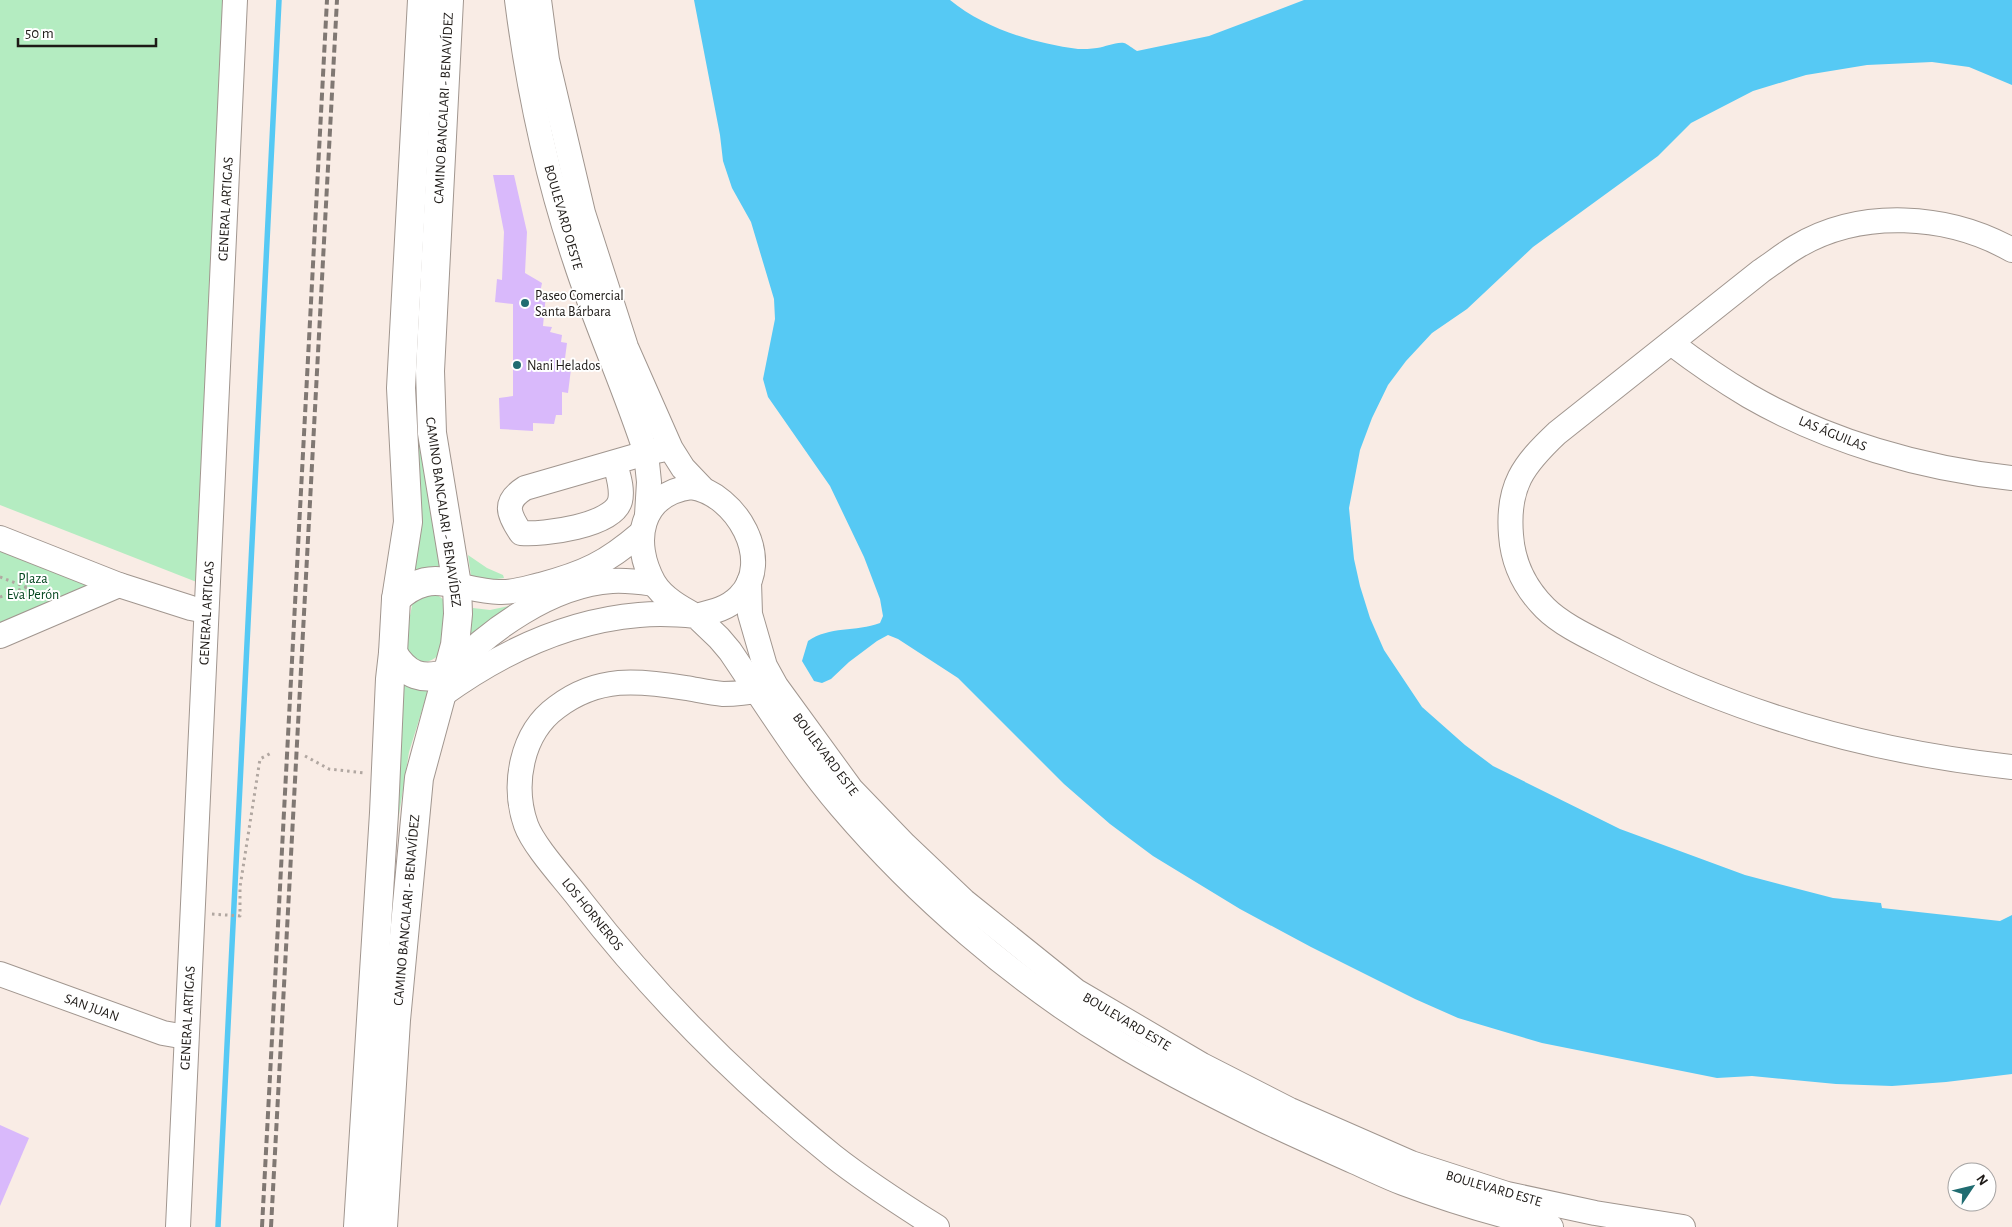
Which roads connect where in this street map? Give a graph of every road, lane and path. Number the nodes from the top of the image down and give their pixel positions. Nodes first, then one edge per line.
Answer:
1 (236, 0) edge
2 (422, 0) edge
3 (449, 0) edge
4 (518, 0) edge
5 (539, 0) edge
6 (560, 165) junction
7 (2012, 250) edge
8 (1671, 343) junction
9 (670, 449) junction
10 (648, 464) junction
11 (618, 473) dead end
12 (2012, 478) edge
13 (703, 489) junction
14 (644, 524) junction
15 (0, 538) edge
16 (0, 577) edge
17 (749, 582) junction
18 (654, 584) junction
19 (119, 585) junction
20 (457, 585) junction
21 (27, 587) junction
22 (0, 597) edge
23 (396, 599) junction
24 (72, 605) junction
25 (206, 610) junction
26 (696, 616) junction
27 (0, 636) edge
28 (393, 653) junction
29 (445, 684) junction
30 (766, 689) junction
31 (273, 752) dead end
32 (305, 756) dead end
33 (2012, 766) edge
34 (367, 774) dead end
35 (227, 915) dead end
36 (0, 974) edge
37 (186, 1038) junction
38 (1466, 1192) junction
39 (178, 1227) edge
40 (358, 1227) edge
41 (383, 1227) edge
42 (937, 1227) edge
43 (1551, 1227) edge
44 (1684, 1227) edge

1 - 25 street, GENERAL ARTIGAS
2 - 23 main road, CAMINO BANCALARI - BENAVÍDEZ
3 - 20 main road, CAMINO BANCALARI - BENAVÍDEZ
4 - 6 street, BOULEVARD OESTE
5 - 6 street, BOULEVARD OESTE
6 - 9 street, BOULEVARD OESTE
6 - 10 street, BOULEVARD OESTE
7 - 8 street
8 - 12 street, LAS ÁGUILAS
8 - 33 street
9 - 10 street
9 - 13 street, BOULEVARD OESTE
10 - 11 street
10 - 14 street, BOULEVARD OESTE
13 - 14 street
13 - 17 street
14 - 18 street
14 - 20 street
15 - 19 street
16 - 21 path
17 - 26 street
17 - 30 street, BOULEVARD ESTE
18 - 26 street
18 - 29 street
19 - 24 street
19 - 25 street
20 - 23 main road
20 - 29 main road, CAMINO BANCALARI - BENAVÍDEZ
21 - 22 path
21 - 24 path
23 - 28 main road, CAMINO BANCALARI - BENAVÍDEZ
24 - 27 street
25 - 37 street, GENERAL ARTIGAS
26 - 29 street
26 - 30 street, BOULEVARD ESTE
28 - 29 main road
28 - 40 main road, CAMINO BANCALARI - BENAVÍDEZ
29 - 41 main road, CAMINO BANCALARI - BENAVÍDEZ
30 - 38 street, BOULEVARD ESTE
30 - 42 street, LOS HORNEROS
31 - 35 path
32 - 34 path
36 - 37 street, SAN JUAN
37 - 39 street, GENERAL ARTIGAS
38 - 43 street, BOULEVARD ESTE
38 - 44 street, BOULEVARD ESTE

